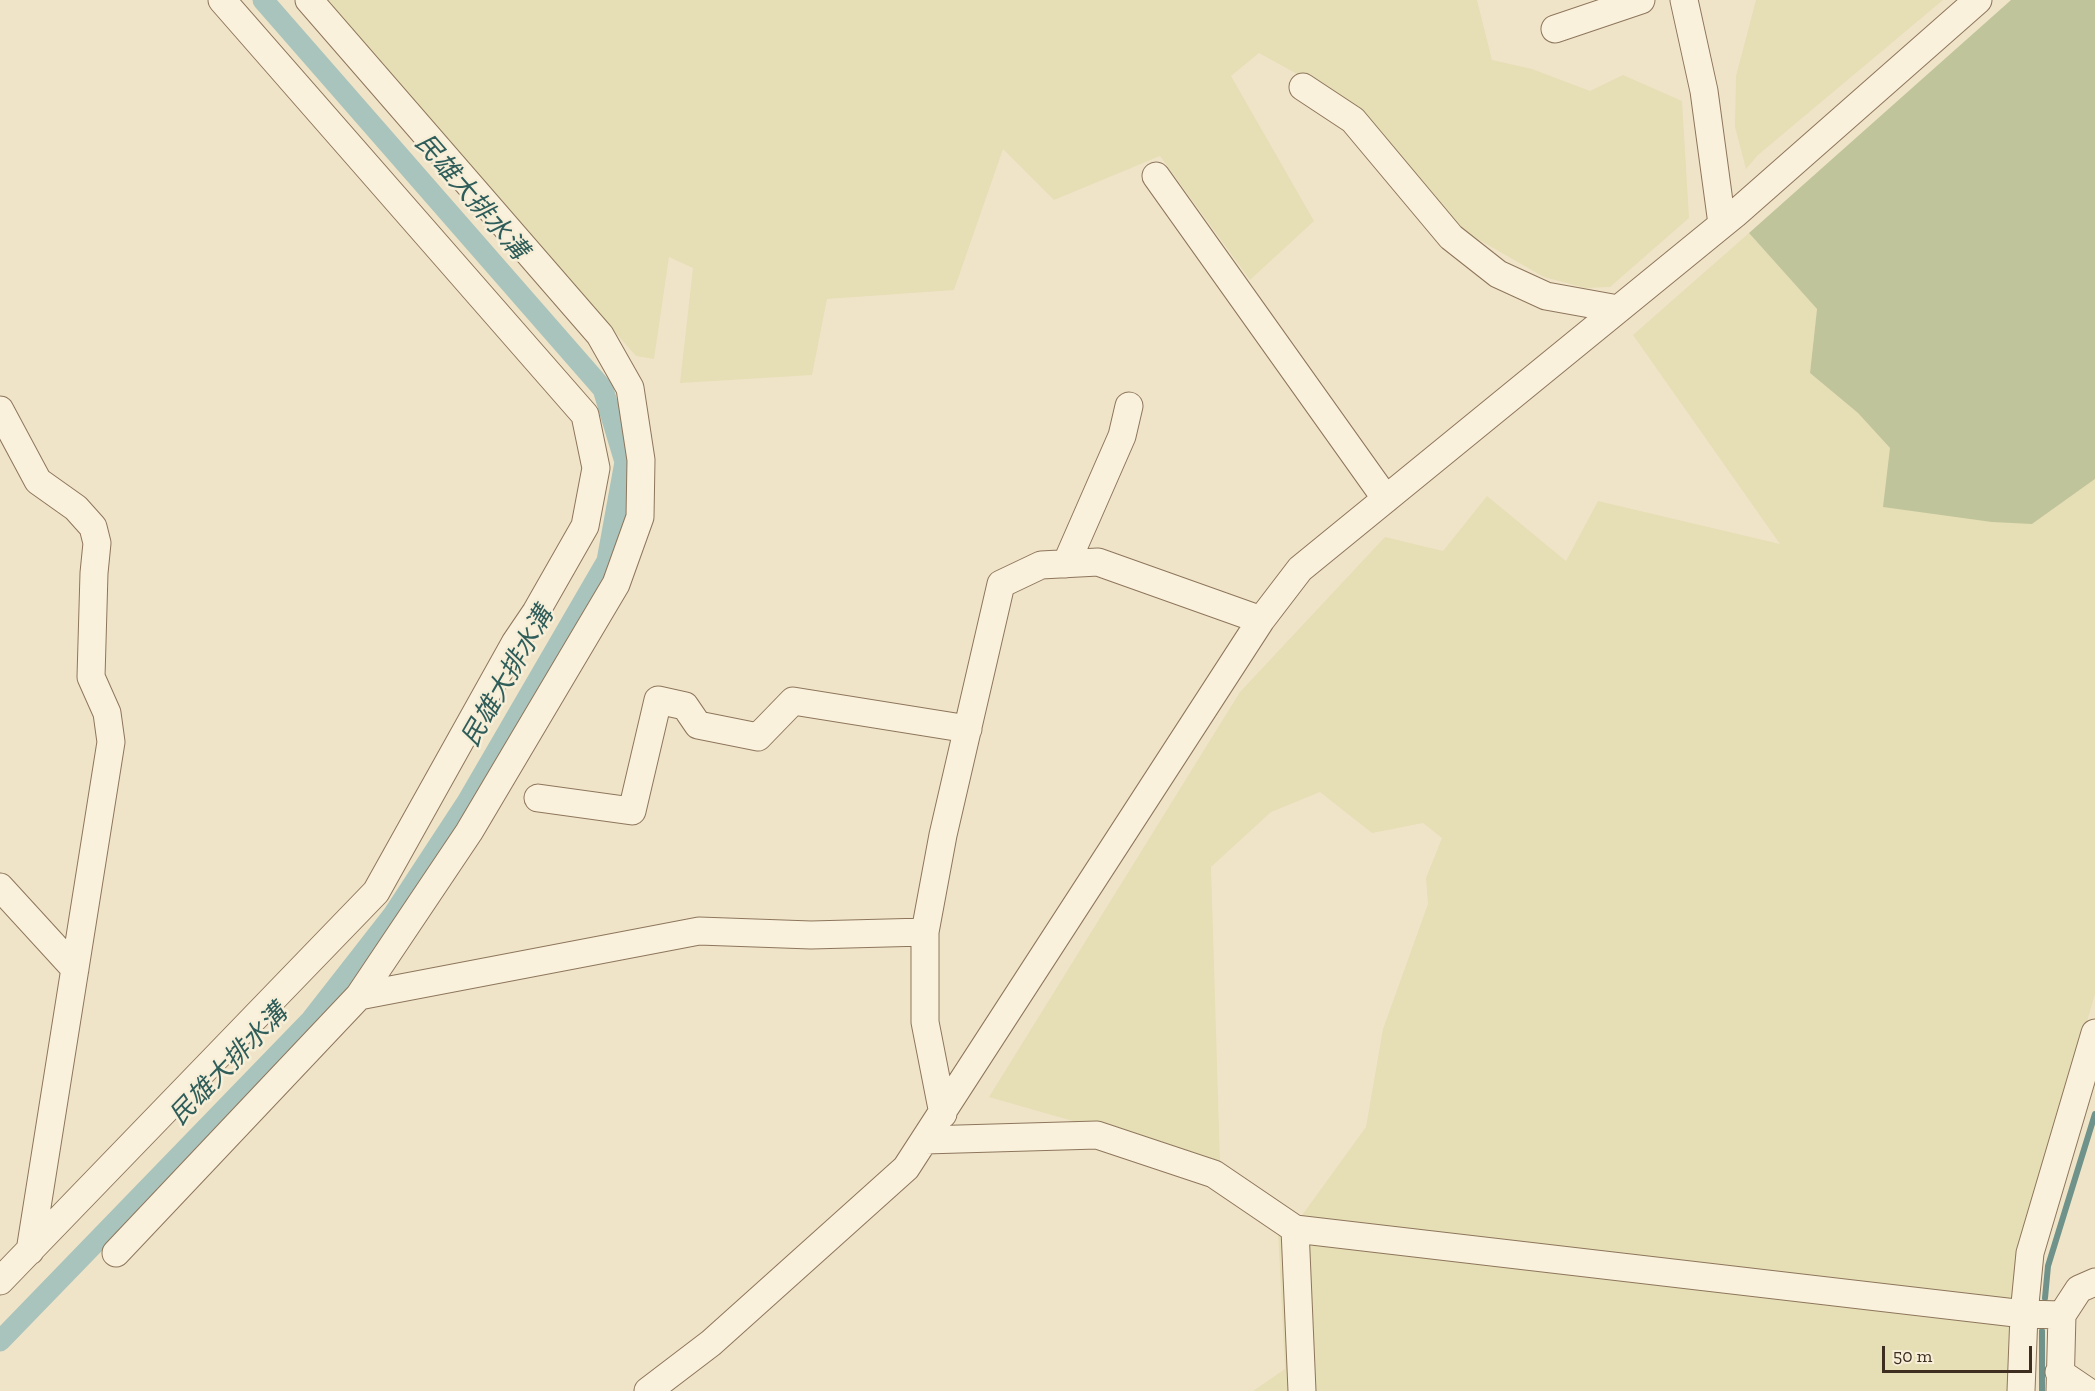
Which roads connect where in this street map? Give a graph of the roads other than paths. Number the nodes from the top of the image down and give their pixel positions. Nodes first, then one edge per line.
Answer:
1 (222, 0) edge
2 (309, 0) edge
3 (1641, 0) edge
4 (1684, 0) edge
5 (1978, 0) edge
6 (1555, 29) dead end
7 (1303, 87) dead end
8 (1156, 176) dead end
9 (1722, 224) junction
10 (1618, 309) junction
11 (1129, 406) dead end
12 (0, 410) edge
13 (1386, 499) junction
14 (1066, 564) junction
15 (1261, 620) junction
16 (968, 729) junction
17 (538, 798) dead end
18 (0, 887) edge
19 (925, 933) junction
20 (75, 969) junction
21 (359, 996) junction
22 (2095, 1033) edge
23 (943, 1114) junction
24 (925, 1140) junction
25 (1295, 1229) junction
26 (30, 1251) junction
27 (116, 1253) dead end
28 (0, 1281) edge
29 (2095, 1282) edge
30 (2024, 1314) junction
31 (2062, 1315) junction
32 (2060, 1381) edge
33 (648, 1391) edge
34 (1302, 1391) edge
35 (2021, 1391) edge
36 (2087, 1391) edge

1 - 26 street
2 - 21 street
3 - 6 street
4 - 9 street
5 - 9 street
7 - 10 street
8 - 13 street
9 - 10 street
10 - 13 street
11 - 14 street
12 - 20 street
13 - 15 street
14 - 15 street
14 - 16 street
15 - 23 street
16 - 17 street
16 - 19 street
18 - 20 street
19 - 21 street
19 - 23 street
20 - 26 street
21 - 27 street
22 - 30 street
23 - 24 street
24 - 25 street
24 - 33 street
25 - 30 street
25 - 34 street
26 - 28 street
29 - 31 street
30 - 31 street
30 - 35 street
31 - 32 street
32 - 36 street

